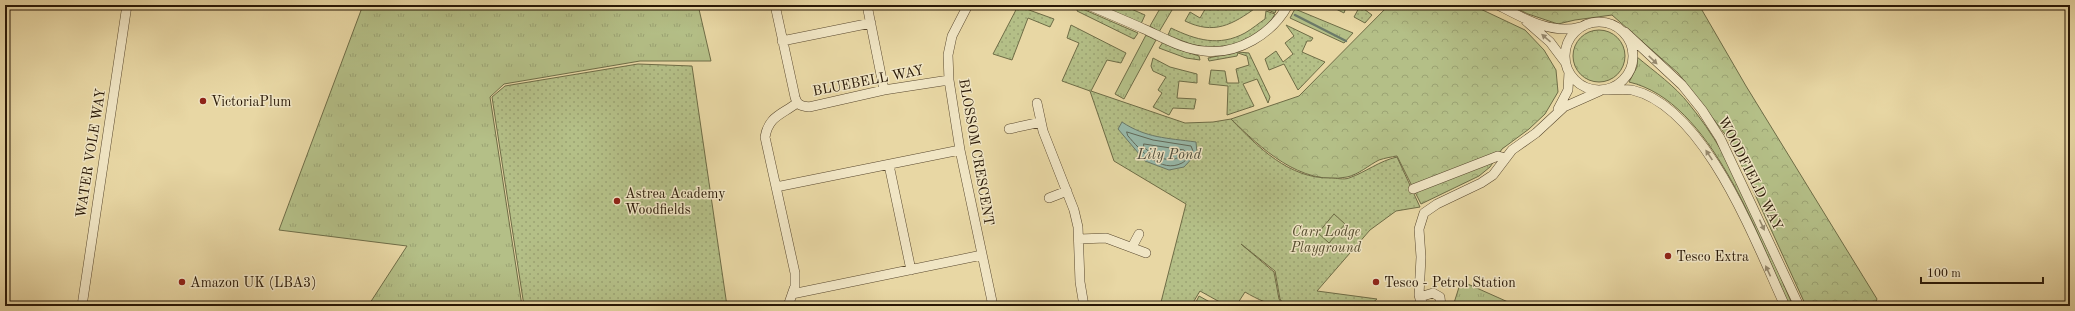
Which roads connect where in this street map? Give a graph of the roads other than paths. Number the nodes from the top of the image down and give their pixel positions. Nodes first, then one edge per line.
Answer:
1 (127, 5) edge
2 (775, 5) edge
3 (867, 5) edge
4 (968, 5) edge
5 (1088, 5) edge
6 (1288, 5) edge
7 (1498, 5) edge
8 (1523, 18) junction
9 (871, 23) junction
10 (1580, 27) junction
11 (1625, 32) junction
12 (782, 40) junction
13 (1565, 62) junction
14 (1569, 72) junction
15 (948, 80) junction
16 (884, 90) junction
17 (1602, 90) junction
18 (797, 103) junction
19 (1037, 103) dead end
20 (1552, 119) junction
21 (1041, 122) junction
22 (1009, 129) dead end
23 (960, 150) junction
24 (1506, 158) junction
25 (889, 165) junction
26 (776, 187) junction
27 (1412, 189) dead end
28 (1067, 191) junction
29 (1049, 198) dead end
30 (1139, 234) dead end
31 (1080, 239) junction
32 (1132, 247) junction
33 (1146, 253) dead end
34 (982, 256) junction
35 (911, 270) junction
36 (1420, 280) junction
37 (1433, 293) junction
38 (792, 294) junction
39 (1421, 304) edge
40 (82, 306) edge
41 (788, 306) edge
42 (993, 306) edge
43 (1084, 306) edge
44 (1442, 306) edge
45 (1785, 306) edge
46 (1799, 306) edge

1 - 40 street, WATER VOLE WAY
2 - 12 street, BLUEBELL WAY
3 - 9 street
4 - 15 street, BLOSSOM CRESCENT
5 - 6 street
7 - 8 street
8 - 10 street
13 -> 8 street
9 - 12 street
9 - 16 street
10 - 11 street
10 - 13 street
11 - 17 street
11 -> 46 street, WOODFIELD WAY
12 - 18 street, BLUEBELL WAY
13 - 14 street
14 - 17 street
14 - 20 street
15 - 16 street, BLUEBELL WAY
15 - 23 street, BLOSSOM CRESCENT
16 - 18 street, BLUEBELL WAY
17 - 20 street
45 -> 17 street, WOODFIELD WAY
18 - 26 street
19 - 21 street
20 - 24 street
21 - 22 street
21 - 28 street
23 - 25 street
23 - 34 street, BLOSSOM CRESCENT
24 - 27 street
24 - 36 street
25 - 26 street
25 - 35 street
26 - 38 street
28 - 29 street
28 - 31 street
30 - 32 street
31 - 32 street
31 - 43 street
32 - 33 street
34 - 35 street
34 - 42 street, BLOSSOM CRESCENT
35 - 38 street
36 - 37 street
36 - 39 street
37 - 39 street
37 - 44 street
38 - 41 street

